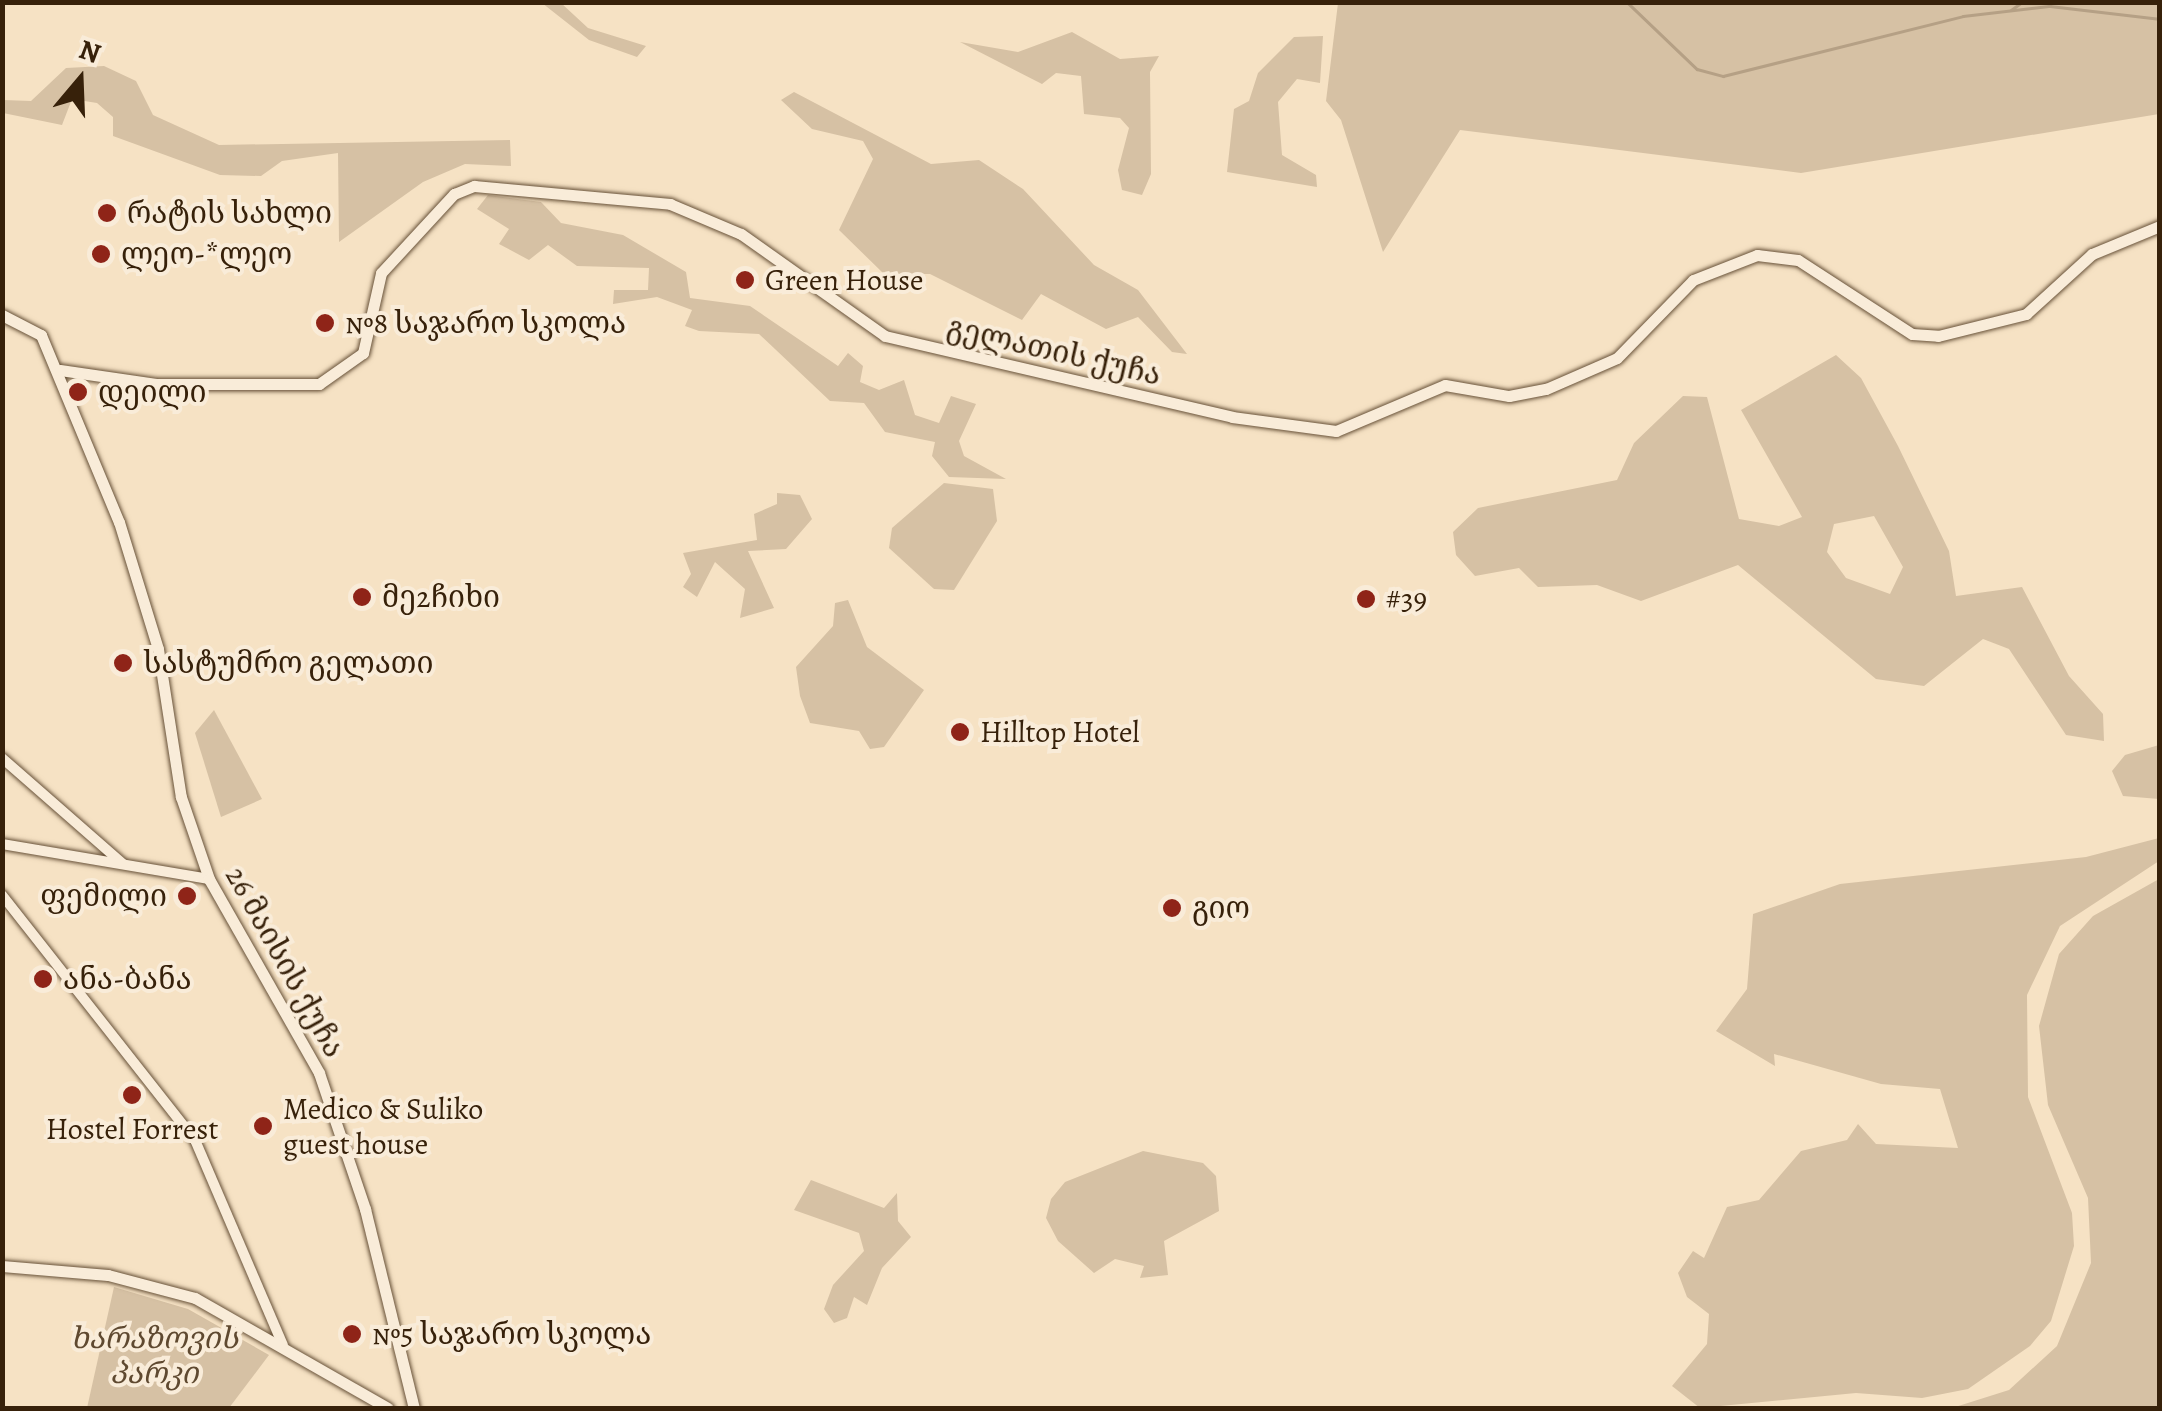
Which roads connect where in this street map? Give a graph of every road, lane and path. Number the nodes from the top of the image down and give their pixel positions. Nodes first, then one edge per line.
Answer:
1 (2160, 226) edge
2 (2, 315) edge
3 (60, 370) junction
4 (2, 758) edge
5 (2, 844) edge
6 (124, 864) junction
7 (208, 879) junction
8 (2, 896) edge
9 (2, 1266) edge
10 (283, 1344) junction
11 (388, 1408) edge
12 (414, 1408) edge

1 - 3 main road, გელათის ქუჩა
2 - 3 main road
3 - 7 main road, 26 მაისის ქუჩა
4 - 6 street
5 - 6 street
6 - 7 street
7 - 12 main road, 26 მაისის ქუჩა
8 - 10 street
9 - 10 main road
10 - 11 main road

